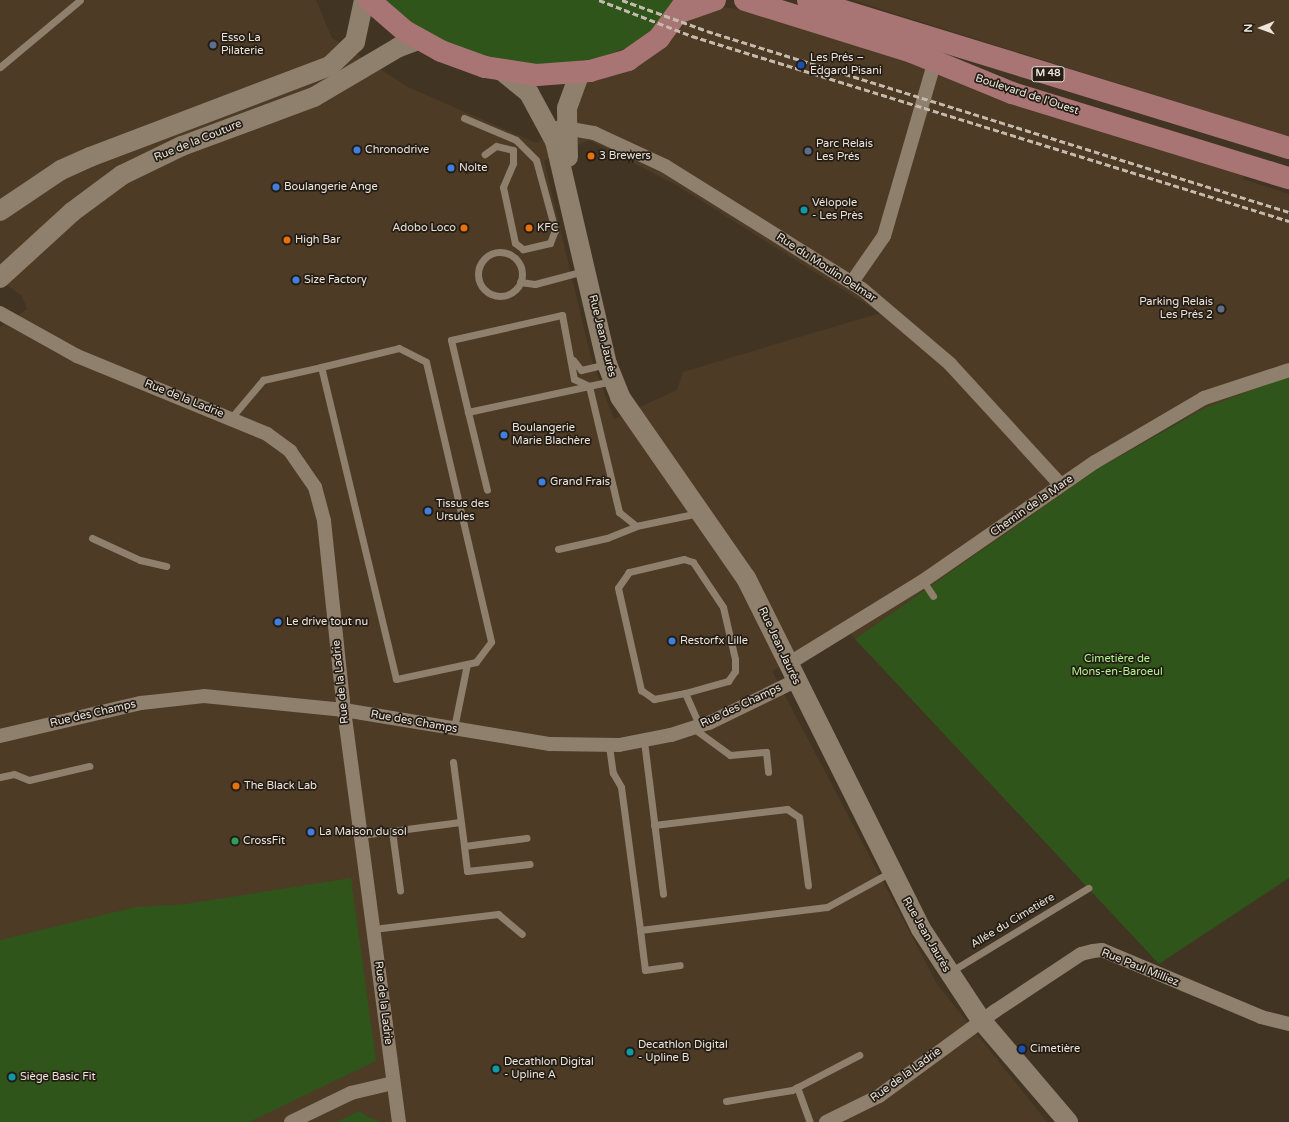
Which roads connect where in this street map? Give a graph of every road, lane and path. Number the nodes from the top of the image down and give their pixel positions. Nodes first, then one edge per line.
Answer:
1 (80, 0) edge
2 (364, 0) edge
3 (370, 0) edge
4 (715, 0) edge
5 (745, 0) edge
6 (808, 0) edge
7 (683, 6) edge
8 (418, 40) junction
9 (935, 60) junction
10 (0, 67) edge
11 (502, 71) junction
12 (580, 72) junction
13 (545, 117) junction
14 (464, 118) dead end
15 (566, 129) junction
16 (1289, 148) edge
17 (485, 154) dead end
18 (1289, 178) edge
19 (0, 211) edge
20 (574, 212) junction
21 (586, 270) junction
22 (0, 278) edge
23 (520, 282) junction
24 (852, 282) junction
25 (0, 313) edge
26 (571, 356) junction
27 (320, 367) junction
28 (1289, 370) edge
29 (610, 372) junction
30 (589, 386) junction
31 (468, 412) junction
32 (231, 418) junction
33 (1061, 485) junction
34 (487, 490) dead end
35 (701, 513) junction
36 (636, 526) junction
37 (92, 538) dead end
38 (558, 549) dead end
39 (166, 566) dead end
40 (923, 581) junction
41 (933, 596) dead end
42 (467, 664) junction
43 (791, 673) junction
44 (685, 692) junction
45 (344, 710) junction
46 (696, 727) junction
47 (454, 728) junction
48 (0, 736) edge
49 (644, 741) junction
50 (609, 746) junction
51 (452, 762) dead end
52 (89, 766) dead end
53 (768, 772) dead end
54 (0, 777) edge
55 (460, 822) junction
56 (654, 825) junction
57 (392, 831) junction
58 (361, 835) junction
59 (526, 838) dead end
60 (464, 846) junction
61 (530, 864) dead end
62 (891, 872) junction
63 (808, 885) dead end
64 (1088, 888) dead end
65 (400, 890) dead end
66 (663, 894) dead end
67 (373, 928) junction
68 (640, 930) junction
69 (522, 934) dead end
70 (680, 965) dead end
71 (948, 974) junction
72 (981, 1020) junction
73 (1289, 1024) edge
74 (859, 1055) dead end
75 (393, 1083) junction
76 (797, 1087) junction
77 (726, 1101) dead end
78 (291, 1122) edge
79 (399, 1122) edge
80 (810, 1122) edge
81 (826, 1122) edge
82 (1068, 1122) edge

1 - 10 lane
2 - 19 street, Rue de la Couture
3 - 8 main road
4 - 7 main road
5 - 9 main road, Boulevard de l'Ouest / M 48
6 - 16 main road, M 48
7 - 12 main road
8 - 11 main road
8 - 22 street, Rue de la Couture
9 - 18 main road, Boulevard de l'Ouest / M 48
9 - 24 street
11 - 12 main road
11 - 13 street, Rue Jean Jaurès
12 - 15 street, Rue Jean Jaurès
13 - 15 street, Rue du Moulin Delmar
13 - 20 street, Rue Jean Jaurès
14 - 17 lane
15 - 20 street, Rue Jean Jaurès
15 - 24 street, Rue du Moulin Delmar
20 - 21 street, Rue Jean Jaurès
21 - 23 lane
21 - 29 street, Rue Jean Jaurès
23 - 23 lane
24 - 33 street, Rue du Moulin Delmar
25 - 32 street, Rue de la Ladrie
26 - 29 lane
26 - 30 lane
26 - 31 lane
27 - 32 lane
27 - 42 lane
27 - 42 lane
28 - 33 street, Chemin de la Mare
29 - 30 lane
29 - 35 street, Rue Jean Jaurès
30 - 31 lane
30 - 36 lane
31 - 34 lane
32 - 45 street, Rue de la Ladrie
33 - 40 street, Chemin de la Mare
35 - 36 lane
35 - 43 street, Rue Jean Jaurès
36 - 38 lane
37 - 39 lane
40 - 41 lane
40 - 43 street, Chemin de la Mare
42 - 47 lane
43 - 46 street, Rue des Champs
43 - 62 street, Rue Jean Jaurès
44 - 44 lane
44 - 46 lane
45 - 47 street, Rue des Champs
45 - 48 street, Rue des Champs
45 - 58 street, Rue de la Ladrie
46 - 49 street, Rue des Champs
46 - 53 lane
47 - 50 street, Rue des Champs
49 - 50 street, Rue des Champs
49 - 56 lane
50 - 68 lane
51 - 55 lane
52 - 54 lane
55 - 57 lane
55 - 60 lane
56 - 63 lane
56 - 66 lane
57 - 58 lane
57 - 65 lane
58 - 67 street, Rue de la Ladrie
59 - 60 lane
60 - 61 lane
62 - 68 lane
62 - 71 street, Rue Jean Jaurès
64 - 71 lane, Allée du Cimetière
67 - 69 lane
67 - 75 street, Rue de la Ladrie
68 - 70 lane
71 - 72 street, Rue Jean Jaurès
72 - 73 street, Rue Paul Milliez
72 - 81 street, Rue de la Ladrie
72 - 82 street, Rue Jean Jaurès
74 - 76 lane
75 - 78 street
75 - 79 street, Rue de la Ladrie
76 - 77 lane
76 - 80 lane

